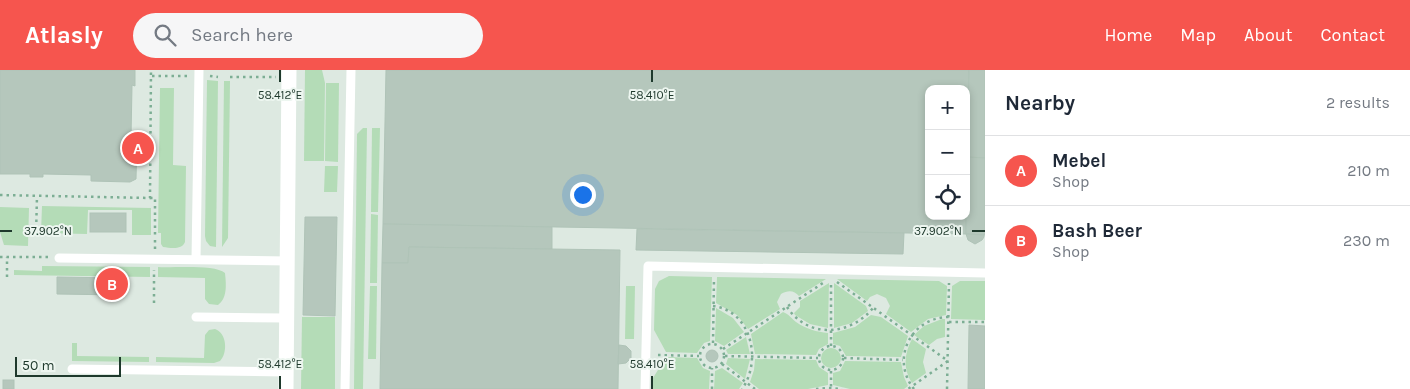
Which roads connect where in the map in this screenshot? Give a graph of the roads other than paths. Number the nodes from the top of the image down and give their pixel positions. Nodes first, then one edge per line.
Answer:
1 (199, 70) edge
2 (351, 70) edge
3 (289, 74) edge
4 (59, 258) road end
5 (196, 260) junction
6 (288, 261) junction
7 (985, 273) edge
8 (196, 317) dead end
9 (287, 318) junction
10 (72, 369) dead end
11 (286, 372) junction
12 (286, 389) edge
13 (345, 389) edge
14 (645, 389) edge

1 - 5 lane
2 - 13 lane
3 - 6 street
4 - 5 lane
5 - 6 lane
6 - 9 street
7 - 14 lane
8 - 9 lane
9 - 11 street
10 - 11 lane
11 - 12 street

